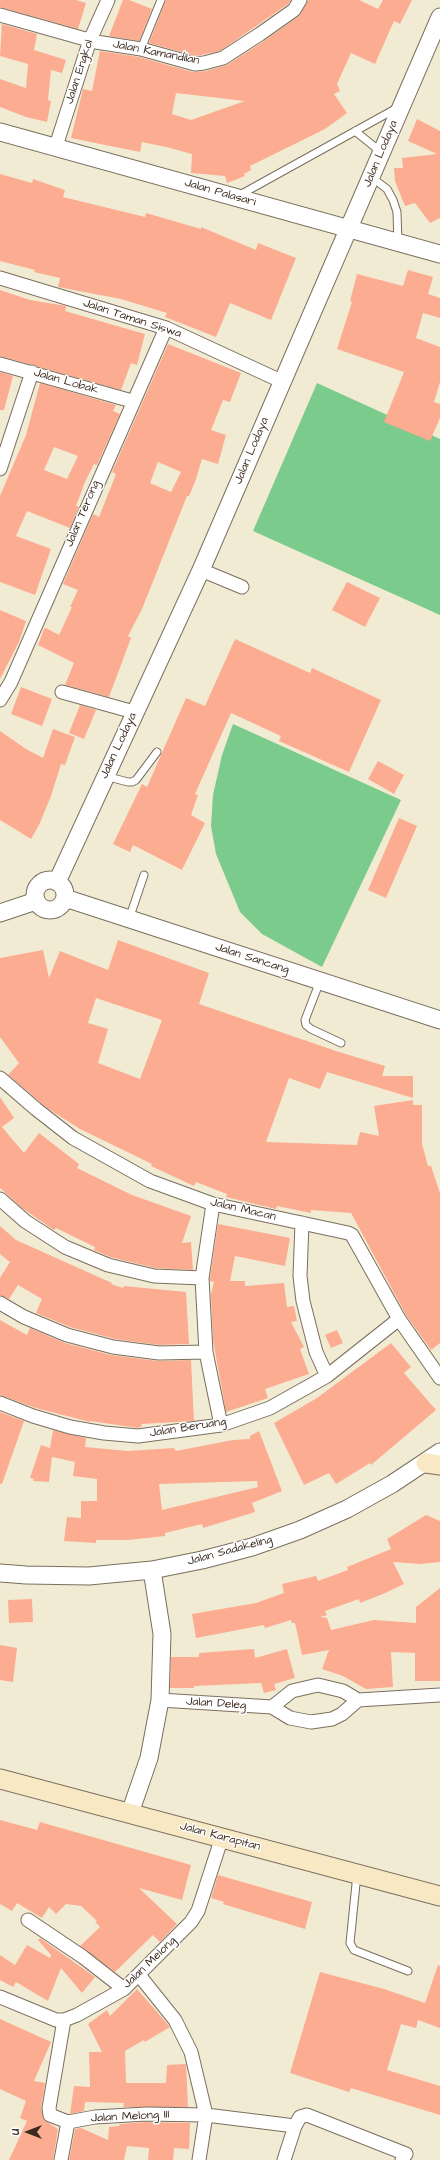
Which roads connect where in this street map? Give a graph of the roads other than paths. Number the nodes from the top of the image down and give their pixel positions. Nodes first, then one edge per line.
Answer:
1 (108, 0) edge
2 (161, 0) edge
3 (299, 1) edge
4 (0, 15) edge
5 (440, 17) edge
6 (90, 40) junction
7 (141, 49) junction
8 (402, 105) junction
9 (355, 131) junction
10 (0, 132) edge
11 (56, 146) junction
12 (382, 153) junction
13 (372, 178) junction
14 (234, 198) junction
15 (350, 229) junction
16 (398, 243) junction
17 (440, 254) edge
18 (0, 278) edge
19 (166, 328) junction
20 (0, 364) edge
21 (32, 372) junction
22 (282, 381) junction
23 (132, 401) junction
24 (0, 469) edge
25 (201, 570) junction
26 (242, 587) dead end
27 (5, 681) edge
28 (62, 692) dead end
29 (0, 700) edge
30 (134, 712) junction
31 (157, 752) dead end
32 (105, 776) junction
33 (144, 875) dead end
34 (57, 882) junction
35 (65, 898) junction
36 (36, 901) junction
37 (0, 913) edge
38 (129, 919) junction
39 (320, 981) junction
40 (440, 1020) edge
41 (341, 1043) dead end
42 (0, 1078) edge
43 (0, 1199) edge
44 (213, 1204) junction
45 (302, 1223) junction
46 (202, 1278) junction
47 (0, 1303) edge
48 (399, 1320) junction
49 (206, 1352) junction
50 (328, 1376) junction
51 (440, 1378) edge
52 (0, 1403) edge
53 (221, 1425) junction
54 (436, 1460) edge
55 (152, 1570) junction
56 (0, 1573) edge
57 (440, 1695) edge
58 (160, 1700) junction
59 (358, 1700) junction
60 (272, 1707) junction
61 (0, 1779) edge
62 (130, 1813) junction
63 (222, 1837) junction
64 (358, 1873) junction
65 (440, 1896) edge
66 (28, 1920) dead end
67 (408, 1971) dead end
68 (139, 1975) junction
69 (124, 1990) junction
70 (0, 1997) edge
71 (64, 2020) junction
72 (206, 2115) junction
73 (68, 2122) junction
74 (296, 2126) junction
75 (61, 2160) edge
76 (199, 2160) edge
77 (284, 2160) edge
78 (402, 2160) edge

1 - 6 street, Jalan Engkol
2 - 7 lane
3 - 7 street, Jalan Kamandilan
4 - 6 street, Jalan Kamandilan
5 - 8 street, Jalan Lodaya
6 - 7 street, Jalan Kamandilan
6 - 11 street, Jalan Engkol
8 - 9 lane
8 - 12 street, Jalan Lodaya
9 - 12 lane
9 - 14 lane
10 - 11 street, Jalan Palasari
11 - 14 street, Jalan Palasari
12 - 13 street, Jalan Lodaya
13 - 15 street, Jalan Lodaya
13 - 16 lane
14 - 15 street, Jalan Palasari
15 - 16 street, Jalan Palasari
15 - 22 street, Jalan Lodaya
16 - 17 street, Jalan Palasari
18 - 19 street, Jalan Taman Siswa
19 - 22 street, Jalan Taman Siswa
19 - 23 street, Jalan Terong
20 - 21 street, Jalan Lobak
21 - 23 street, Jalan Lobak
21 - 24 street
22 - 25 street, Jalan Lodaya
23 - 27 street, Jalan Terong
25 - 26 street
25 - 30 street, Jalan Lodaya
27 - 29 street, Jalan Terong
28 - 30 street
30 - 32 street, Jalan Lodaya
31 - 32 lane
32 - 34 street, Jalan Lodaya
33 - 38 lane
34 - 35 street
34 - 36 street
35 - 36 street
35 - 38 street, Jalan Sancang
36 - 37 street
38 - 39 street, Jalan Sancang
39 - 40 street, Jalan Sancang
39 - 41 lane
42 - 44 street, Jalan Macan
43 - 46 street
44 - 45 street, Jalan Macan
44 - 46 street
45 - 48 street, Jalan Macan
45 - 50 street
46 - 49 street
47 - 49 street
48 - 50 street, Jalan Beruang
48 - 51 street, Jalan Macan
49 - 53 street
50 - 53 street, Jalan Beruang
52 - 53 street, Jalan Beruang
54 - 55 street, Jalan Sadakeling
55 - 56 street, Jalan Sadakeling
55 - 58 street
57 - 59 street
58 - 60 street, Jalan Deleg
58 - 62 street
59 - 60 street
59 - 60 street, Jalan Deleg
61 - 62 main road, Jalan Karapitan
62 - 63 main road, Jalan Karapitan
63 - 64 main road, Jalan Karapitan
63 - 68 street, Jalan Melong
64 - 65 main road, Jalan Karapitan
64 - 67 lane
66 - 69 street
68 - 69 street, Jalan Melong
68 - 72 street
69 - 71 street, Jalan Melong
70 - 71 street
71 - 73 street
72 - 73 street, Jalan Melong III
72 - 74 street, Jalan Melong III
72 - 76 street
73 - 75 street
74 - 77 street
74 - 78 street

